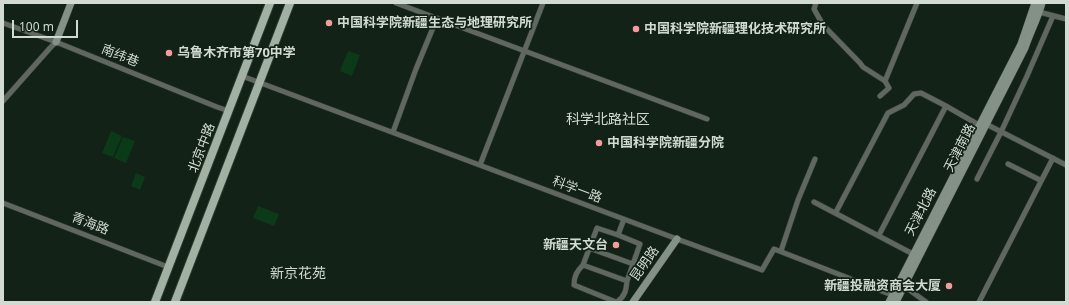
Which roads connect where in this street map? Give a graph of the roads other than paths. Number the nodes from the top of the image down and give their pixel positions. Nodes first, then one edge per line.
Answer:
1 (71, 3) edge
2 (270, 3) edge
3 (290, 3) edge
4 (396, 3) edge
5 (543, 3) edge
6 (816, 3) edge
7 (917, 3) edge
8 (1034, 3) edge
9 (1042, 3) edge
10 (1039, 12) junction
11 (1053, 16) junction
12 (437, 18) junction
13 (1066, 19) edge
14 (3, 23) edge
15 (56, 42) junction
16 (525, 51) junction
17 (242, 76) junction
18 (885, 81) junction
19 (260, 82) junction
20 (880, 96) dead end
21 (3, 101) edge
22 (946, 106) junction
23 (229, 111) junction
24 (707, 119) dead end
25 (983, 124) junction
26 (393, 132) junction
27 (1001, 132) junction
28 (1053, 158) junction
29 (815, 160) dead end
30 (1008, 164) dead end
31 (480, 165) junction
32 (1066, 165) edge
33 (977, 178) dead end
34 (1040, 180) junction
35 (814, 202) dead end
36 (3, 203) edge
37 (836, 212) junction
38 (624, 219) junction
39 (618, 235) junction
40 (879, 235) junction
41 (677, 239) junction
42 (923, 241) junction
43 (589, 248) junction
44 (781, 251) junction
45 (913, 254) junction
46 (633, 264) junction
47 (583, 265) junction
48 (168, 267) junction
49 (627, 281) junction
50 (903, 287) junction
51 (892, 295) junction
52 (155, 302) edge
53 (175, 302) edge
54 (617, 302) edge
55 (633, 302) edge
56 (889, 302) edge
57 (896, 302) edge
58 (920, 302) edge
59 (926, 302) edge
60 (979, 302) edge

1 - 15 street
2 - 17 main road, 北京中路
3 - 19 main road
4 - 12 street
5 - 16 street
6 - 18 street
7 - 18 street
8 - 25 street
9 - 10 street, 天津南路
10 - 11 street
10 - 25 street, 天津南路
11 - 13 street
11 - 27 street
12 - 16 street
12 - 26 street
14 - 15 street, 南纬巷
15 - 21 street
15 - 23 street, 南纬巷
16 - 24 street
16 - 31 street
17 - 19 street, 科学一路
17 - 23 main road, 北京中路
18 - 20 street
19 - 26 street, 科学一路
19 - 53 main road
22 - 25 street
22 - 37 street
22 - 40 street
23 - 48 main road, 北京中路
25 - 27 street
25 - 42 street, 天津南路
26 - 31 street, 科学一路
27 - 28 street
27 - 33 street
28 - 32 street
28 - 34 street
29 - 44 street
30 - 34 street
31 - 38 street, 科学一路
34 - 60 street
35 - 37 street
36 - 48 street, 青海路
37 - 40 street
38 - 39 street
38 - 41 street, 科学一路
39 - 43 street
39 - 46 street
40 - 45 street
41 - 44 street, 科学一路
41 - 55 street, 昆明路
42 - 45 street, 天津北路
42 - 50 street, 天津南路
43 - 46 street
43 - 47 street
44 - 51 street
45 - 51 street, 天津北路
46 - 49 street
47 - 49 street
47 - 54 street
48 - 52 main road, 北京中路
49 - 54 street
50 - 57 street, 天津南路
50 - 58 street
50 - 59 street
51 - 56 street, 天津北路

